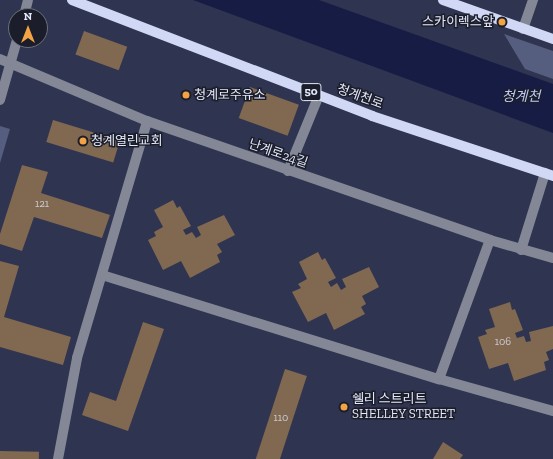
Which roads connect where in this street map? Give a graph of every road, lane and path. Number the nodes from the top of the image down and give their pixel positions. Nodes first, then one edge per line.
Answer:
1 (72, 0) edge
2 (443, 0) edge
3 (533, 0) edge
4 (523, 29) junction
5 (553, 39) edge
6 (15, 48) edge
7 (0, 59) edge
8 (11, 64) junction
9 (318, 95) junction
10 (0, 100) edge
11 (147, 121) junction
12 (288, 171) junction
13 (549, 175) edge
14 (490, 240) junction
15 (521, 250) junction
16 (553, 258) edge
17 (102, 275) junction
18 (439, 379) junction
19 (553, 411) edge
20 (58, 459) edge

1 - 9 main road, 청계천로 / 50
2 - 4 main road
3 - 4 street
4 - 5 main road
6 - 8 street
7 - 8 street, 난계로24길
8 - 10 street
8 - 11 street, 난계로24길
9 - 12 street
9 - 13 main road, 청계천로 / 50
11 - 12 street, 난계로24길
11 - 17 street
12 - 14 street, 난계로24길
13 - 15 street
14 - 15 street, 난계로24길
14 - 18 street
15 - 16 street, 난계로24길
17 - 18 street
17 - 20 street
18 - 19 street

